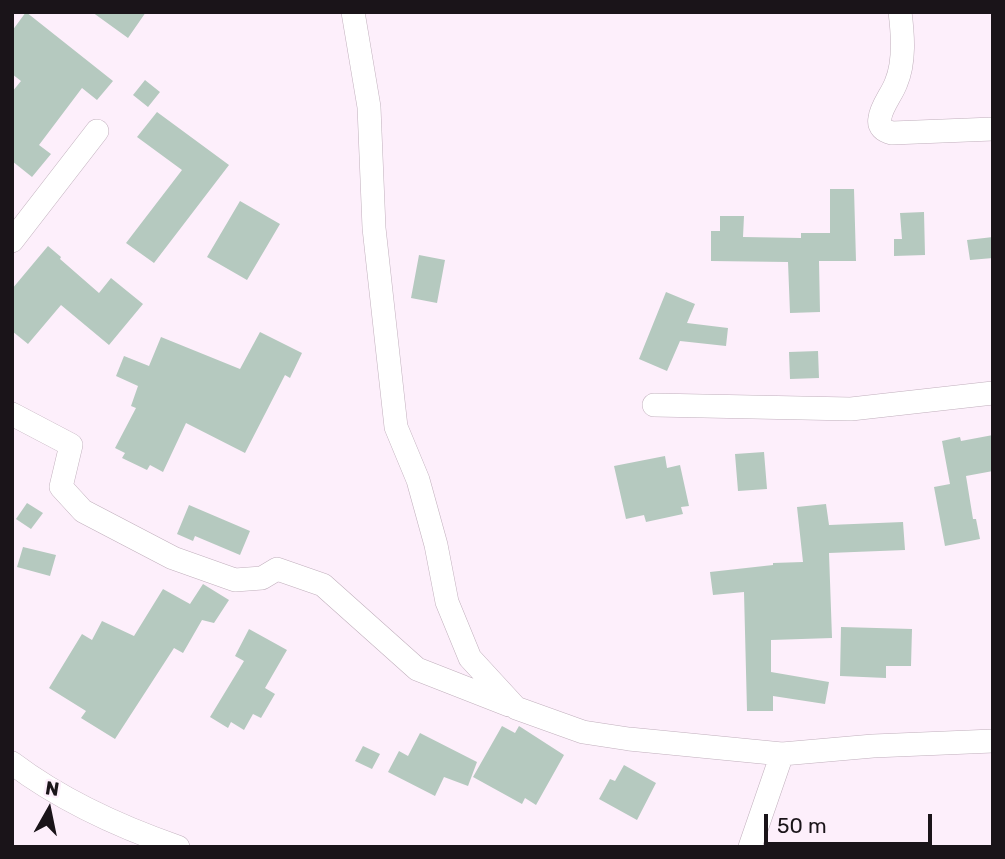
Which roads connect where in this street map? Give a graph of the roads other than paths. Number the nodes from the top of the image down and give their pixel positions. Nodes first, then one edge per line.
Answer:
1 (353, 12) edge
2 (900, 12) edge
3 (993, 129) edge
4 (97, 131) dead end
5 (12, 241) edge
6 (993, 393) edge
7 (654, 405) dead end
8 (12, 414) edge
9 (516, 708) junction
10 (993, 741) edge
11 (782, 754) junction
12 (12, 763) edge
13 (178, 847) edge
14 (750, 847) edge

1 - 9 street
2 - 3 street
4 - 5 street
6 - 7 street
8 - 9 street
9 - 11 street
10 - 11 street
11 - 14 street
12 - 13 street

